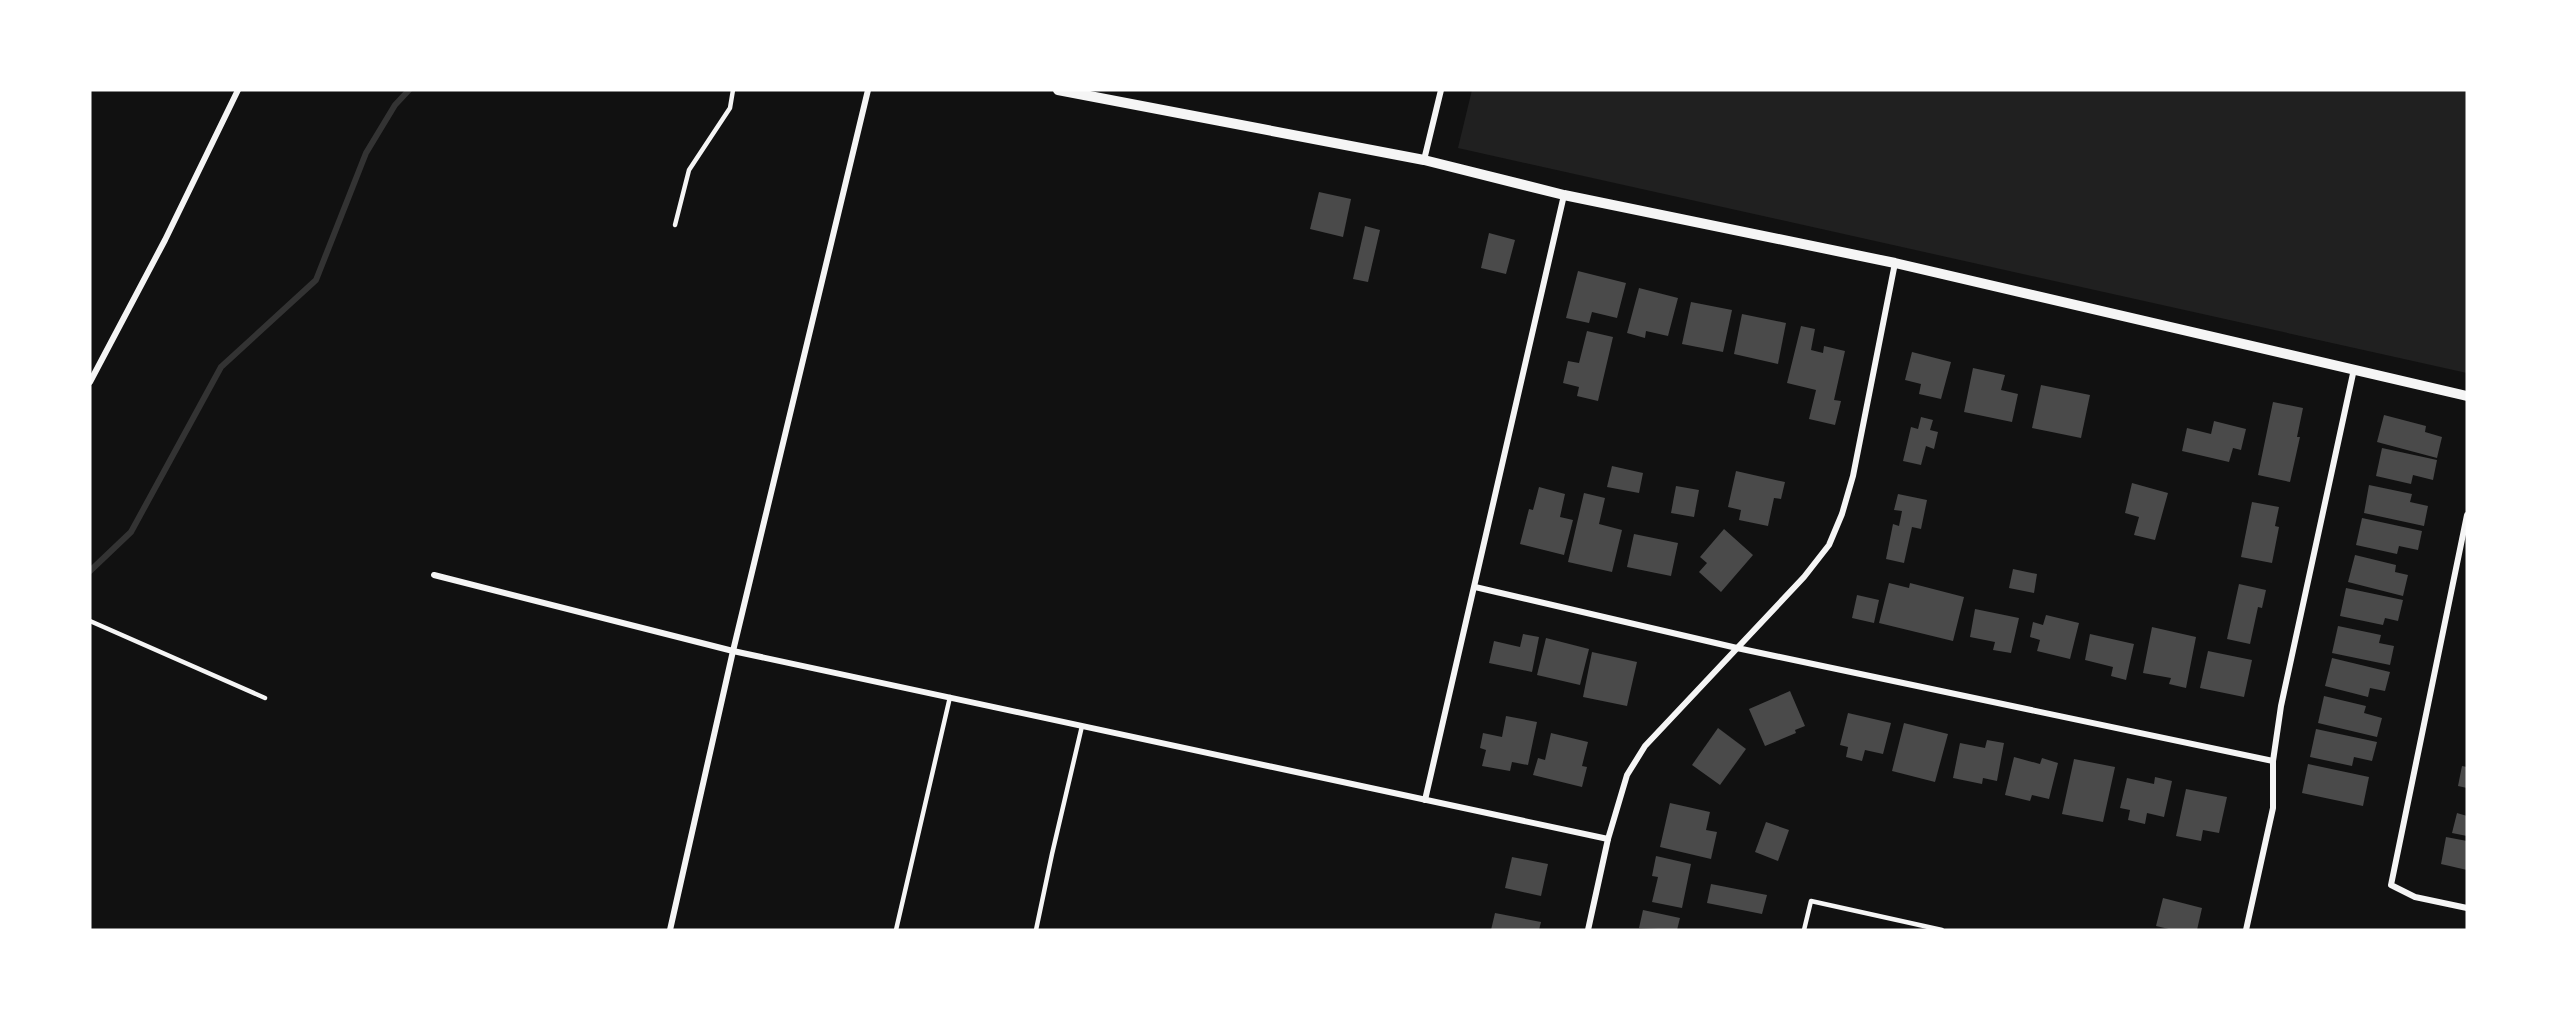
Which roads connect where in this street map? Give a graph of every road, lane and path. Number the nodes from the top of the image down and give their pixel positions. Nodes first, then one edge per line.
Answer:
1 (238, 90) edge
2 (734, 90) edge
3 (868, 90) edge
4 (1058, 90) edge
5 (1441, 90) edge
6 (1424, 160) junction
7 (1564, 195) junction
8 (675, 225) dead end
9 (1895, 263) junction
10 (2354, 369) junction
11 (90, 382) edge
12 (2467, 396) edge
13 (2467, 515) edge
14 (434, 575) dead end
15 (1474, 587) junction
16 (90, 621) edge
17 (1737, 648) junction
18 (733, 651) junction
19 (950, 697) junction
20 (265, 698) dead end
21 (1082, 726) junction
22 (2273, 761) junction
23 (1425, 800) junction
24 (1608, 839) junction
25 (2467, 908) edge
26 (670, 930) edge
27 (896, 930) edge
28 (1036, 930) edge
29 (1588, 930) edge
30 (1804, 930) edge
31 (1942, 930) edge
32 (2246, 930) edge

1 - 11 street
2 - 8 lane
3 - 18 street
4 - 6 street
5 - 6 street
6 - 7 street
7 - 9 street
7 - 15 street
9 - 10 street
9 - 17 street
10 - 12 street
10 - 22 street
13 - 25 street
14 - 18 street
15 - 17 street
15 - 23 street
16 - 20 lane
17 - 22 street
17 - 24 street
18 - 19 street
18 - 26 street
19 - 21 street
19 - 27 lane
21 - 23 street
21 - 28 lane
22 - 32 street
23 - 24 street
24 - 29 street
30 - 31 lane

